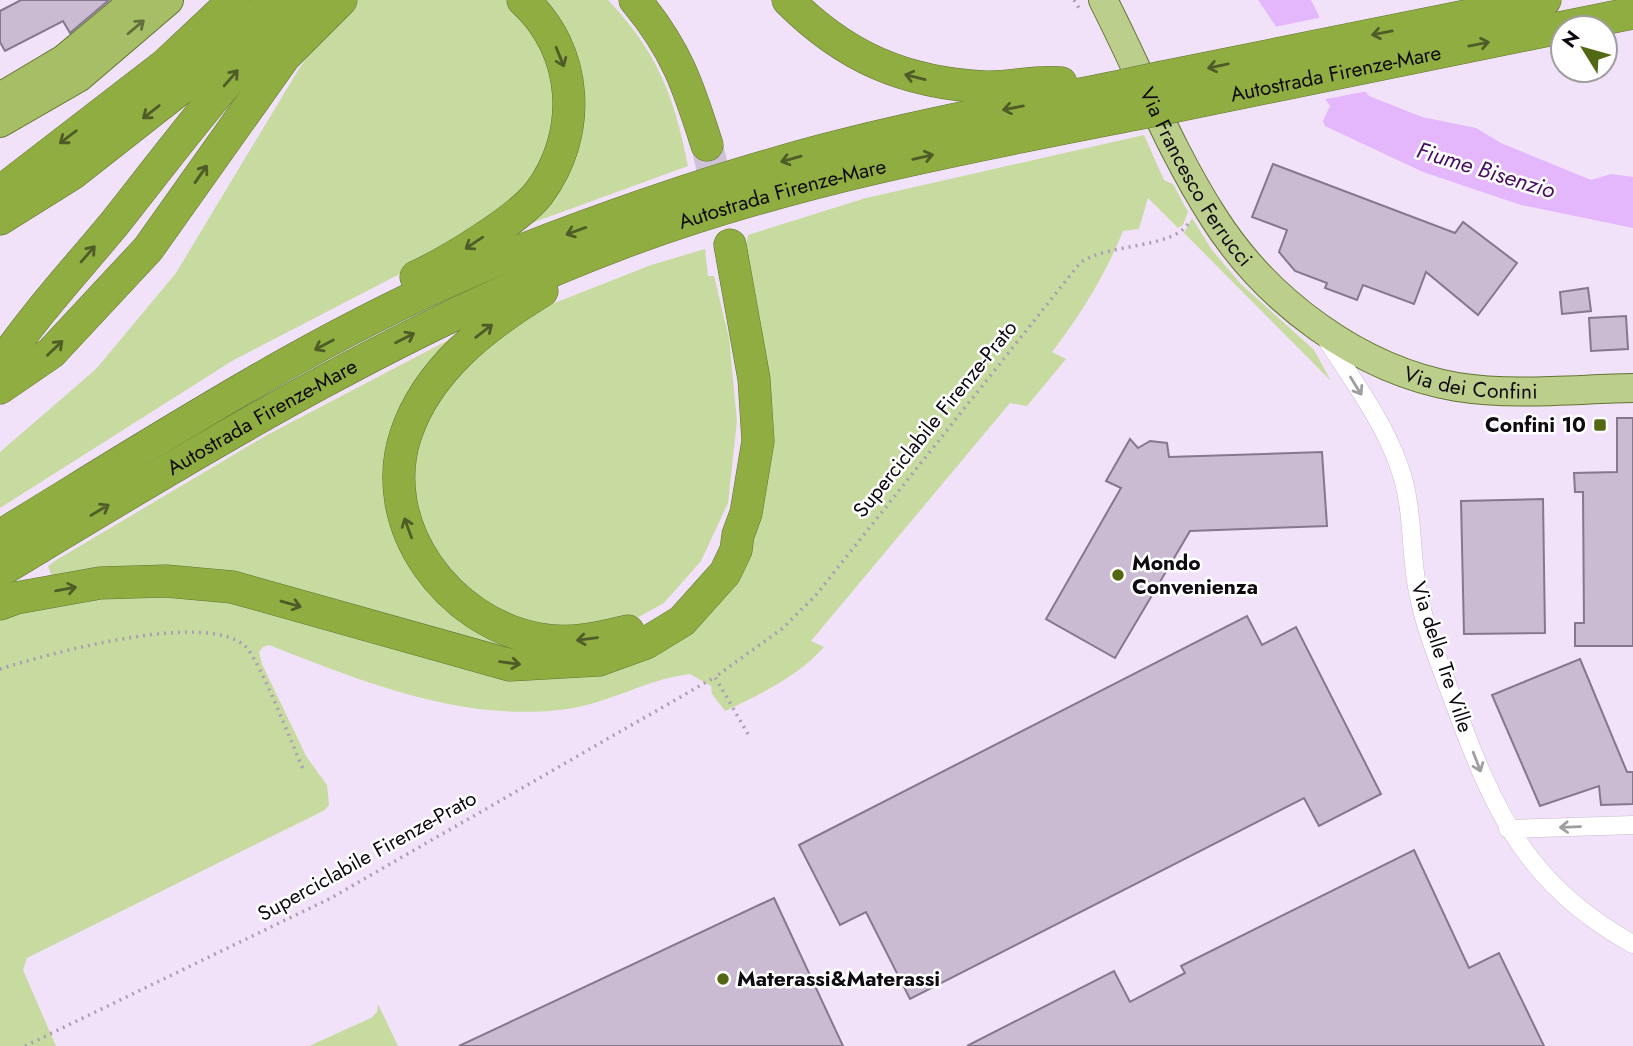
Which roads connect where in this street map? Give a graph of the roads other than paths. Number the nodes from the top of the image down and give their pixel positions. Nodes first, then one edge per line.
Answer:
1 (136, 0) edge
2 (168, 0) edge
3 (234, 0) edge
4 (274, 0) edge
5 (304, 0) edge
6 (341, 0) edge
7 (523, 0) edge
8 (635, 0) edge
9 (788, 0) edge
10 (1103, 0) edge
11 (1545, 0) edge
12 (1633, 13) edge
13 (1122, 96) junction
14 (0, 98) edge
15 (0, 122) edge
16 (708, 145) tunnel mouth
17 (0, 192) edge
18 (0, 219) edge
19 (622, 243) junction
20 (730, 245) tunnel mouth
21 (1320, 328) junction
22 (354, 329) junction
23 (0, 366) edge
24 (0, 388) edge
25 (1633, 388) edge
26 (738, 535) junction
27 (0, 536) edge
28 (0, 571) edge
29 (0, 604) edge
30 (1633, 825) edge
31 (1508, 829) junction
32 (1633, 944) edge

1 - 14 highway
15 -> 2 highway
3 -> 17 highway
4 -> 18 highway
23 -> 5 highway
24 -> 6 highway
7 -> 22 highway
8 - 16 highway
13 -> 9 highway
10 - 21 main road, Via Francesco Ferrucci
11 -> 13 highway, Autostrada Firenze-Mare, bridge
13 -> 12 highway, Autostrada Firenze-Mare, bridge
19 -> 13 highway, Autostrada Firenze-Mare
13 -> 22 highway, Autostrada Firenze-Mare
26 -> 19 highway
28 -> 19 highway, Autostrada Firenze-Mare
20 - 26 highway
21 - 25 main road, Via dei Confini
21 -> 31 street, Via delle Tre Ville
22 -> 27 highway, Autostrada Firenze-Mare
29 -> 26 highway
30 -> 31 street
31 - 32 street, Via delle Tre Ville

